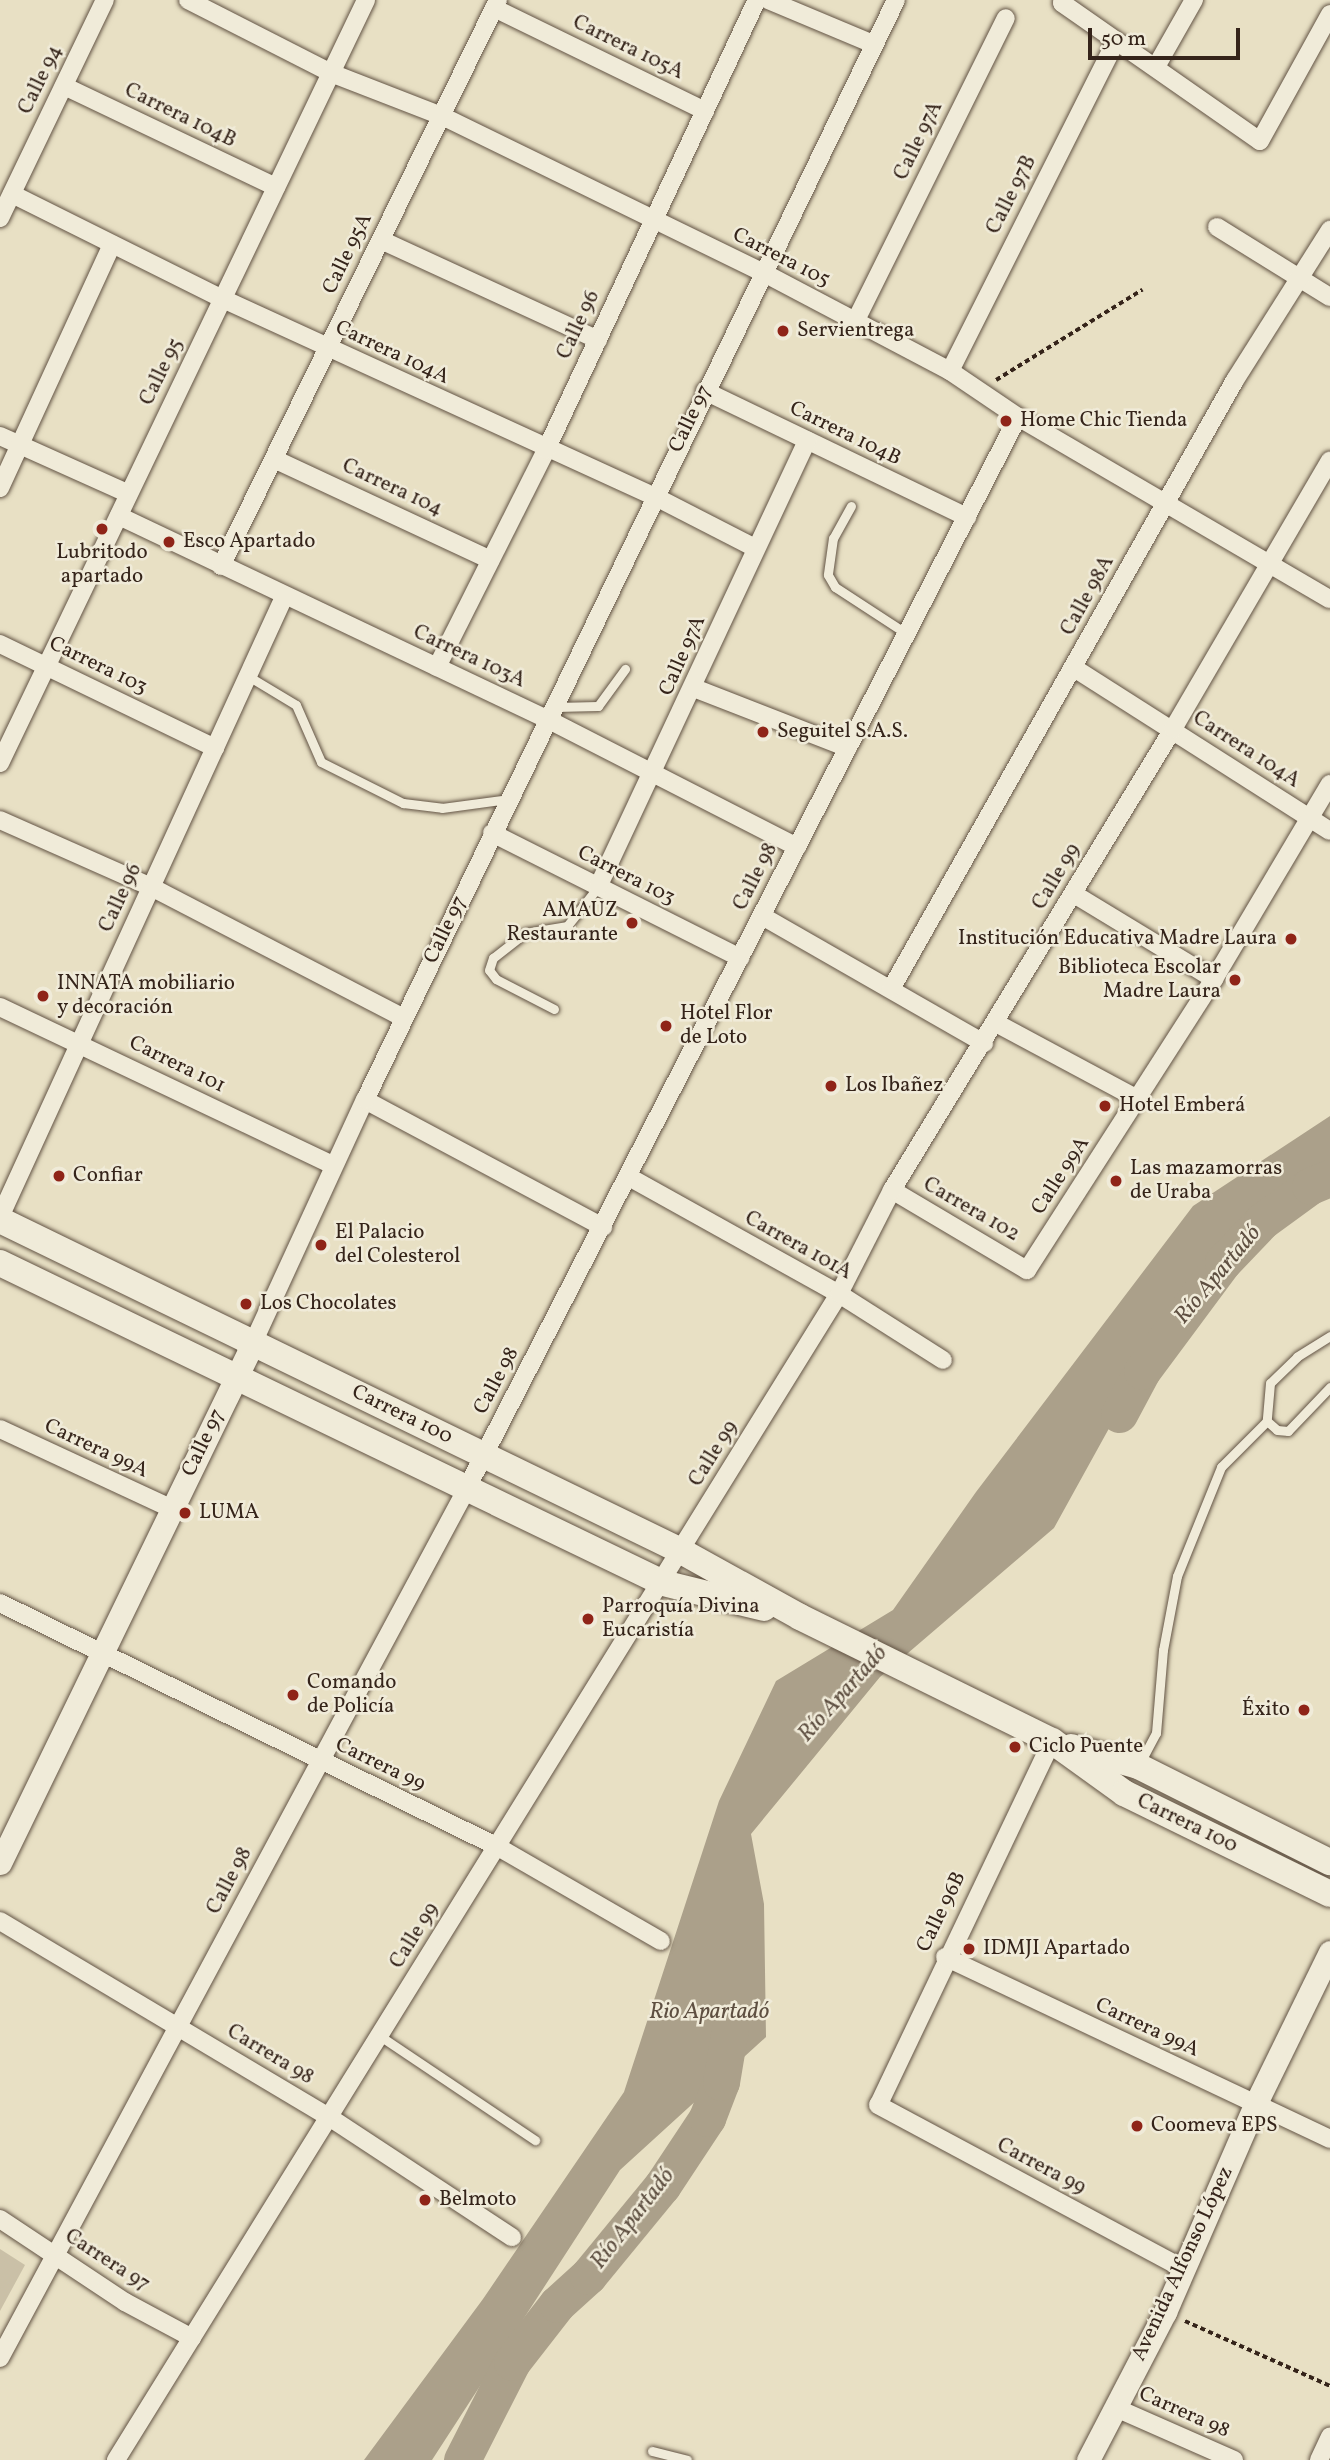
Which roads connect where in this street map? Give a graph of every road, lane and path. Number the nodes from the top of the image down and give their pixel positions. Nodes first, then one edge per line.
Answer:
1 (105, 0) edge
2 (188, 0) edge
3 (366, 0) edge
4 (757, 0) edge
5 (768, 0) edge
6 (896, 0) edge
7 (1194, 0) edge
8 (1063, 2) edge
9 (496, 4) edge
10 (1330, 14) edge
11 (1006, 18) dead end
12 (1116, 41) junction
13 (871, 43) junction
14 (1157, 65) junction
15 (331, 73) junction
16 (64, 86) junction
17 (705, 111) junction
18 (442, 116) junction
19 (276, 187) junction
20 (12, 194) junction
21 (0, 218) edge
22 (654, 221) junction
23 (1216, 228) dead end
24 (1330, 230) edge
25 (381, 240) junction
26 (112, 244) junction
27 (762, 272) junction
28 (1300, 280) junction
29 (1142, 290) dead end
30 (1330, 297) edge
31 (222, 299) junction
32 (855, 322) junction
33 (598, 340) junction
34 (328, 348) junction
35 (950, 371) junction
36 (705, 391) junction
37 (980, 391) junction
38 (1018, 417) junction
39 (0, 436) edge
40 (807, 442) junction
41 (21, 446) junction
42 (546, 450) junction
43 (274, 459) junction
44 (1330, 460) edge
45 (0, 488) edge
46 (129, 494) junction
47 (654, 496) junction
48 (1165, 505) junction
49 (851, 506) dead end
50 (119, 516) junction
51 (967, 517) junction
52 (755, 548) junction
53 (491, 560) junction
54 (1269, 565) junction
55 (221, 566) junction
56 (284, 597) junction
57 (1330, 599) edge
58 (907, 634) junction
59 (0, 643) edge
60 (46, 666) junction
61 (437, 667) junction
62 (1074, 668) junction
63 (625, 669) dead end
64 (248, 676) junction
65 (694, 688) junction
66 (550, 713) junction
67 (1173, 729) junction
68 (215, 748) junction
69 (848, 748) junction
70 (0, 763) edge
71 (653, 776) junction
72 (1330, 784) edge
73 (509, 799) junction
74 (0, 820) edge
75 (1321, 822) edge
76 (492, 833) junction
77 (797, 847) junction
78 (151, 887) junction
79 (598, 887) junction
80 (1073, 894) junction
81 (762, 916) junction
82 (740, 958) junction
83 (1214, 979) junction
84 (891, 989) junction
85 (0, 1007) edge
86 (554, 1009) dead end
87 (404, 1018) junction
88 (996, 1023) junction
89 (80, 1043) junction
90 (984, 1043) junction
91 (1138, 1099) junction
92 (365, 1100) junction
93 (334, 1166) junction
94 (629, 1177) junction
95 (892, 1190) junction
96 (0, 1219) edge
97 (603, 1227) junction
98 (0, 1263) edge
99 (1027, 1270) joint
100 (839, 1294) junction
101 (1330, 1336) edge
102 (253, 1343) junction
103 (943, 1360) dead end
104 (237, 1377) junction
105 (1330, 1387) edge
106 (1267, 1421) junction
107 (0, 1429) edge
108 (484, 1455) junction
109 (467, 1488) junction
110 (172, 1509) junction
111 (681, 1551) junction
112 (663, 1583) junction
113 (0, 1603) edge
114 (800, 1617) junction
115 (102, 1653) junction
116 (1052, 1741) junction
117 (320, 1762) junction
118 (1138, 1766) junction
119 (498, 1847) junction
120 (1330, 1862) edge
121 (0, 1863) edge
122 (1330, 1894) edge
123 (0, 1921) edge
124 (661, 1941) dead end
125 (1330, 1952) edge
126 (945, 1957) junction
127 (178, 2026) junction
128 (380, 2036) junction
129 (1256, 2103) junction
130 (878, 2105) joint
131 (329, 2117) junction
132 (1330, 2138) edge
133 (535, 2140) dead end
134 (0, 2219) edge
135 (512, 2236) dead end
136 (55, 2255) junction
137 (1182, 2268) junction
138 (1165, 2312) junction
139 (192, 2338) junction
140 (0, 2358) edge
141 (1330, 2386) edge
142 (1116, 2408) junction
143 (1330, 2436) edge
144 (652, 2451) dead end
145 (116, 2460) edge
146 (687, 2460) edge
147 (1088, 2460) edge
148 (1234, 2460) edge
149 (1319, 2460) edge

1 - 16 street, Calle 94
2 - 15 street, Carrera 105
3 - 15 street, Calle 95
4 - 17 street, Calle 96
5 - 13 street
6 - 13 street, Calle 97
7 - 14 street
8 - 12 street
9 - 17 street, Carrera 105A
9 - 18 street, Calle 95A
10 - 14 street
11 - 32 street, Calle 97A
12 - 14 street
12 - 35 street, Calle 97B
13 - 27 street, Calle 97
15 - 18 street, Carrera 105
15 - 19 street, Calle 95
16 - 19 street, Carrera 104B
16 - 20 street, Calle 94
17 - 22 street, Calle 96
18 - 22 street, Carrera 105
18 - 25 street, Calle 95A
19 - 31 street, Calle 95
20 - 21 street, Calle 94
20 - 26 street, Carrera 104A
22 - 27 street, Carrera 105
22 - 33 street, Calle 96
23 - 28 street
24 - 28 street, Calle 98A
25 - 33 street
25 - 34 street, Calle 95A
26 - 31 street, Carrera 104A
26 - 41 street
27 - 32 street, Carrera 105
27 - 36 street, Calle 97
28 - 30 street
28 - 48 street, Calle 98A
29 - 37 path
31 - 34 street, Carrera 104A
31 - 46 street, Calle 95
32 - 35 street, Carrera 105
33 - 42 street, Calle 96
34 - 42 street, Carrera 104A
34 - 43 street, Calle 95A
35 - 37 street, Carrera 105
36 - 40 street, Carrera 104B
36 - 47 street, Calle 97
37 - 38 street, Carrera 105
38 - 48 street, Carrera 105
38 - 51 street, Calle 98
39 - 41 street
40 - 51 street, Carrera 104B
40 - 52 street, Calle 97A
41 - 45 street
41 - 46 street
42 - 47 street, Carrera 104A
42 - 53 street, Calle 96
43 - 53 street, Carrera 104
43 - 55 street, Calle 95A
44 - 54 street, Calle 99
46 - 50 street, Calle 95
47 - 52 street, Carrera 104A
47 - 66 street, Calle 97
48 - 54 street, Carrera 105
48 - 62 street, Calle 98A
49 - 58 lane
50 - 55 street, Carrera 103A
50 - 60 street, Calle 95
51 - 58 street, Calle 98
52 - 65 street, Calle 97A
53 - 61 street, Calle 96
54 - 57 street, Carrera 105
54 - 67 street, Calle 99
55 - 56 street, Carrera 103A
56 - 61 street, Carrera 103A
56 - 64 street, Calle 96
58 - 69 street, Calle 98
59 - 60 street, Carrera 103
60 - 68 street, Carrera 103
60 - 70 street, Calle 95
61 - 66 street, Carrera 103A
62 - 67 street, Carrera 104A
62 - 84 street, Calle 98A
63 - 66 lane
64 - 68 street, Calle 96
64 - 73 lane
65 - 69 street
65 - 71 street, Calle 97A
66 - 71 street, Carrera 103A
66 - 73 street, Calle 97
67 - 75 street, Carrera 104A
67 - 80 street, Calle 99
68 - 78 street, Calle 96
69 - 77 street, Calle 98
71 - 77 street, Carrera 103A
71 - 79 street, Calle 97A
72 - 75 street, Calle 99A
73 - 76 street, Calle 97
74 - 78 street
75 - 83 street, Calle 99A
76 - 79 street, Carrera 103
76 - 87 street, Calle 97
77 - 81 street, Calle 98
78 - 87 street
78 - 89 street, Calle 96
79 - 82 street, Carrera 103
79 - 86 lane
80 - 83 street
80 - 88 street, Calle 99
81 - 82 street, Calle 98
81 - 84 street
82 - 94 street, Calle 98
83 - 91 street, Calle 99A
84 - 90 street
85 - 89 street, Carrera 101
87 - 92 street, Calle 97
88 - 90 street, Calle 99
88 - 91 street
89 - 93 street, Carrera 101
89 - 96 street, Calle 96
90 - 95 street, Calle 99
91 - 99 street, Calle 99A
92 - 93 street, Calle 97
92 - 97 street
93 - 102 street, Calle 97
94 - 97 street, Calle 98
94 - 100 street, Carrera 101A
95 - 99 street, Carrera 102
95 - 100 street, Calle 99
96 - 102 main road, Carrera 100
97 - 108 street, Calle 98
98 - 104 main road, Carrera 100
100 - 103 street, Carrera 101A
100 - 111 street, Calle 99
101 - 106 lane
102 - 104 street, Calle 97
102 - 108 main road, Carrera 100
104 - 109 main road, Carrera 100
104 - 110 street, Calle 97
105 - 106 lane
106 - 118 lane
107 - 110 street, Carrera 99A
108 - 109 street, Calle 98
108 - 111 main road, Carrera 100
109 - 112 main road, Carrera 100
109 - 117 street, Calle 98
110 - 115 street, Calle 97
111 - 112 street, Calle 99
111 - 114 main road, Carrera 100
112 - 114 main road, Carrera 100
112 - 119 street, Calle 99
113 - 115 street, Carrera 99
114 - 116 main road, Carrera 100
115 - 117 street, Carrera 99
115 - 121 street, Calle 97
116 - 118 main road, Carrera 100
116 - 122 main road, Carrera 100
116 - 126 street, Calle 96B
117 - 119 street, Carrera 99
117 - 127 street, Calle 98
118 - 120 main road, Carrera 100
119 - 124 street, Carrera 99
119 - 128 street, Calle 99
123 - 127 street, Carrera 98
125 - 129 street, Avenida Alfonso López
126 - 129 street, Carrera 99A
126 - 130 street, Calle 96B
127 - 131 street, Carrera 98
127 - 136 street, Calle 98
128 - 131 street, Calle 99
128 - 133 lane
129 - 132 street, Carrera 99A
129 - 137 street, Avenida Alfonso López
130 - 137 street, Carrera 99
131 - 135 street, Carrera 98
131 - 139 street, Calle 99
134 - 136 street, Carrera 97
136 - 139 street, Carrera 97
136 - 140 street, Calle 98
137 - 138 street, Avenida Alfonso López
138 - 141 path
138 - 142 street, Avenida Alfonso López
139 - 145 street, Calle 99
142 - 147 street, Avenida Alfonso López
142 - 148 street, Carrera 98
143 - 149 street
144 - 146 lane

